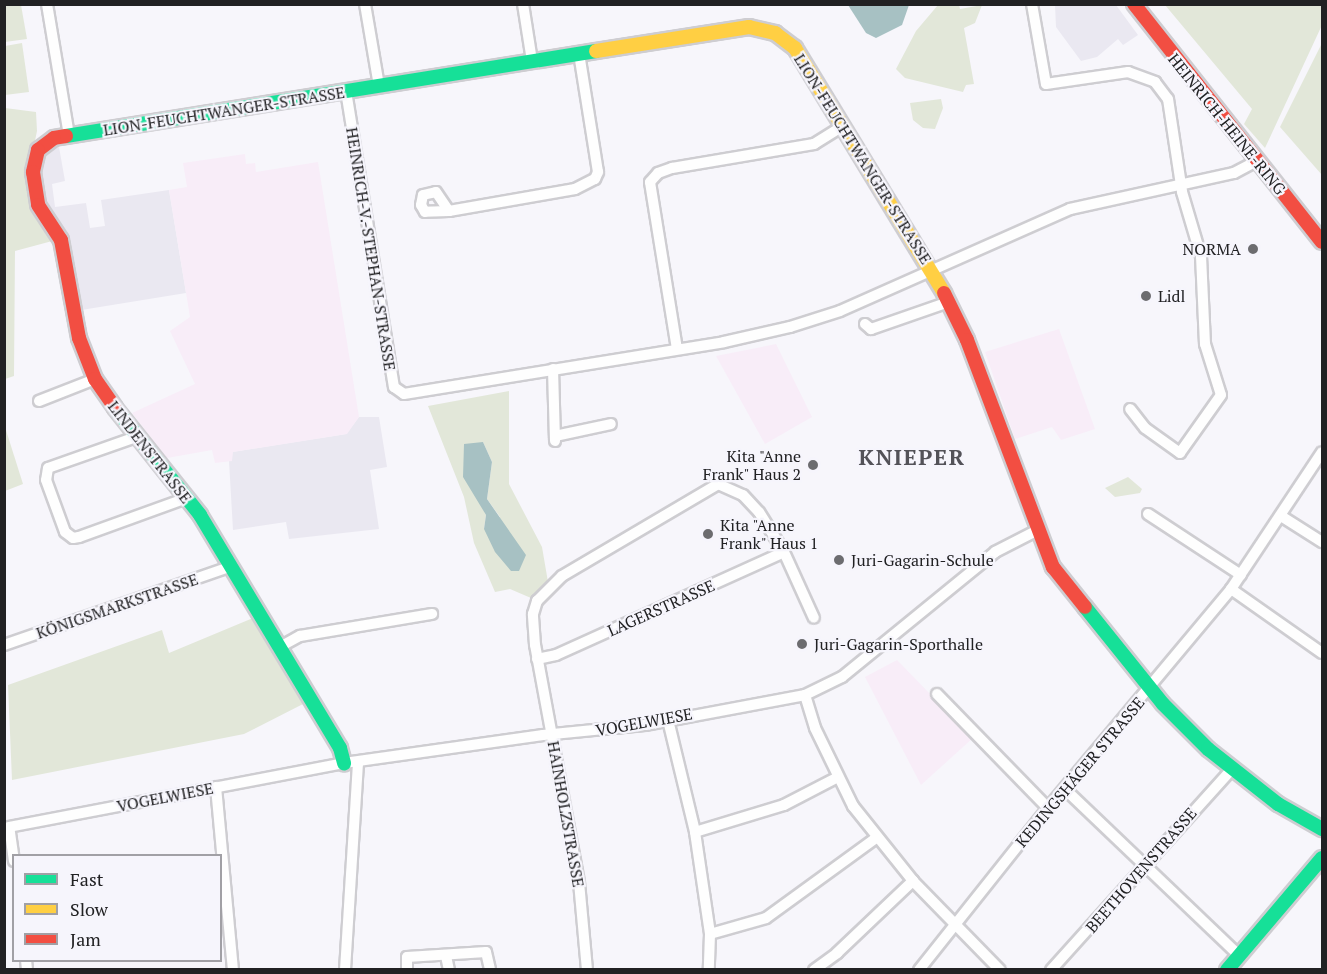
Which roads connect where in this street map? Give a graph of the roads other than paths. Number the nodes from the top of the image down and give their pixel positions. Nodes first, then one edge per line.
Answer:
1 (47, 4) edge
2 (523, 4) edge
3 (1032, 4) edge
4 (1134, 4) edge
5 (367, 7) edge
6 (579, 54) junction
7 (532, 61) junction
8 (379, 86) junction
9 (346, 91) junction
10 (843, 126) junction
11 (69, 136) junction
12 (1257, 160) junction
13 (1181, 183) junction
14 (449, 211) dead end
15 (1323, 242) edge
16 (931, 270) junction
17 (949, 302) junction
18 (865, 324) dead end
19 (677, 350) junction
20 (553, 369) junction
21 (95, 380) junction
22 (39, 401) dead end
23 (1130, 410) dead end
24 (611, 424) dead end
25 (136, 437) junction
26 (1323, 452) edge
27 (187, 498) junction
28 (1148, 514) dead end
29 (1281, 516) junction
30 (1036, 531) junction
31 (1323, 542) edge
32 (784, 552) junction
33 (229, 567) junction
34 (1241, 575) junction
35 (1231, 589) junction
36 (432, 614) dead end
37 (814, 618) dead end
38 (4, 645) edge
39 (278, 648) junction
40 (1323, 653) edge
41 (537, 659) junction
42 (1151, 689) junction
43 (937, 694) dead end
44 (805, 695) junction
45 (668, 720) junction
46 (552, 734) junction
47 (351, 763) junction
48 (1232, 770) junction
49 (836, 778) junction
50 (216, 787) junction
51 (1065, 789) junction
52 (1048, 808) junction
53 (1323, 829) edge
54 (695, 832) junction
55 (876, 838) junction
56 (13, 854) edge
57 (220, 854) edge
58 (1323, 858) edge
59 (1145, 866) junction
60 (913, 881) junction
61 (222, 885) edge
62 (223, 901) edge
63 (954, 922) junction
64 (710, 934) junction
65 (1239, 955) junction
66 (446, 956) junction
67 (233, 969) edge
68 (345, 969) edge
69 (407, 969) edge
70 (449, 969) edge
71 (490, 969) edge
72 (587, 969) edge
73 (709, 969) edge
74 (814, 969) edge
75 (919, 969) edge
76 (1000, 969) edge
77 (1052, 969) edge
78 (1227, 969) edge

1 - 11 street
2 - 7 street
3 - 13 street, HEINRICH-HEINE-RING
4 - 12 street, HEINRICH-HEINE-RING
5 - 8 street
6 - 7 street, LION-FEUCHTWANGER-STRASSE
6 - 10 street, LION-FEUCHTWANGER-STRASSE
6 - 14 street
7 - 8 street, LION-FEUCHTWANGER-STRASSE
8 - 9 street, LION-FEUCHTWANGER-STRASSE
9 - 11 street, LION-FEUCHTWANGER-STRASSE
9 - 20 street, HEINRICH-V.-STEPHAN-STRASSE
10 - 16 street, LION-FEUCHTWANGER-STRASSE
10 - 19 street
11 - 21 street, LINDENSTRASSE
12 - 13 street, HEINRICH-V.-STEPHAN-STRASSE
12 - 15 street, HEINRICH-HEINE-RING
13 - 16 street, HEINRICH-V.-STEPHAN-STRASSE
13 - 23 street
16 - 17 street, LION-FEUCHTWANGER-STRASSE
16 - 19 street, HEINRICH-V.-STEPHAN-STRASSE
17 - 18 street
17 - 30 street, LION-FEUCHTWANGER-STRASSE
19 - 20 street, HEINRICH-V.-STEPHAN-STRASSE
20 - 24 street
21 - 22 street
21 - 25 street, LINDENSTRASSE
25 - 27 street, LINDENSTRASSE
25 - 27 street
26 - 29 street, KEDINGSHÄGER STRASSE
27 - 33 street, LINDENSTRASSE
28 - 34 street
29 - 31 street
29 - 34 street, KEDINGSHÄGER STRASSE
30 - 42 street
30 - 44 street, VOGELWIESE
32 - 37 street, HAINHOLZSTRASSE
32 - 41 street, LAGERSTRASSE
32 - 41 street, HAINHOLZSTRASSE
33 - 38 street, KÖNIGSMARKSTRASSE
33 - 39 street, LINDENSTRASSE
34 - 35 street, KEDINGSHÄGER STRASSE
35 - 40 street
35 - 42 street, KEDINGSHÄGER STRASSE
36 - 39 street
39 - 47 street, LINDENSTRASSE
41 - 46 street, HAINHOLZSTRASSE
42 - 48 street
42 - 51 street, KEDINGSHÄGER STRASSE
43 - 52 street
44 - 45 street, VOGELWIESE
44 - 49 street
45 - 46 street, VOGELWIESE
45 - 54 street
46 - 47 street, VOGELWIESE
46 - 72 street, HAINHOLZSTRASSE
47 - 50 street, VOGELWIESE
47 - 68 street, LINDENSTRASSE
48 - 53 street
48 - 59 street, BEETHOVENSTRASSE
49 - 54 street
49 - 55 street
50 - 56 street, VOGELWIESE
50 - 57 street
51 - 52 street, KEDINGSHÄGER STRASSE
51 - 59 street
52 - 63 street, KEDINGSHÄGER STRASSE
54 - 64 street
55 - 60 street
55 - 64 street
58 - 65 street
59 - 65 street
59 - 77 street, BEETHOVENSTRASSE
60 - 63 street
60 - 74 street
61 - 62 street
62 - 67 street
63 - 75 street, KEDINGSHÄGER STRASSE
63 - 76 street
64 - 73 street
65 - 78 street
66 - 69 street
66 - 70 street
66 - 71 street

